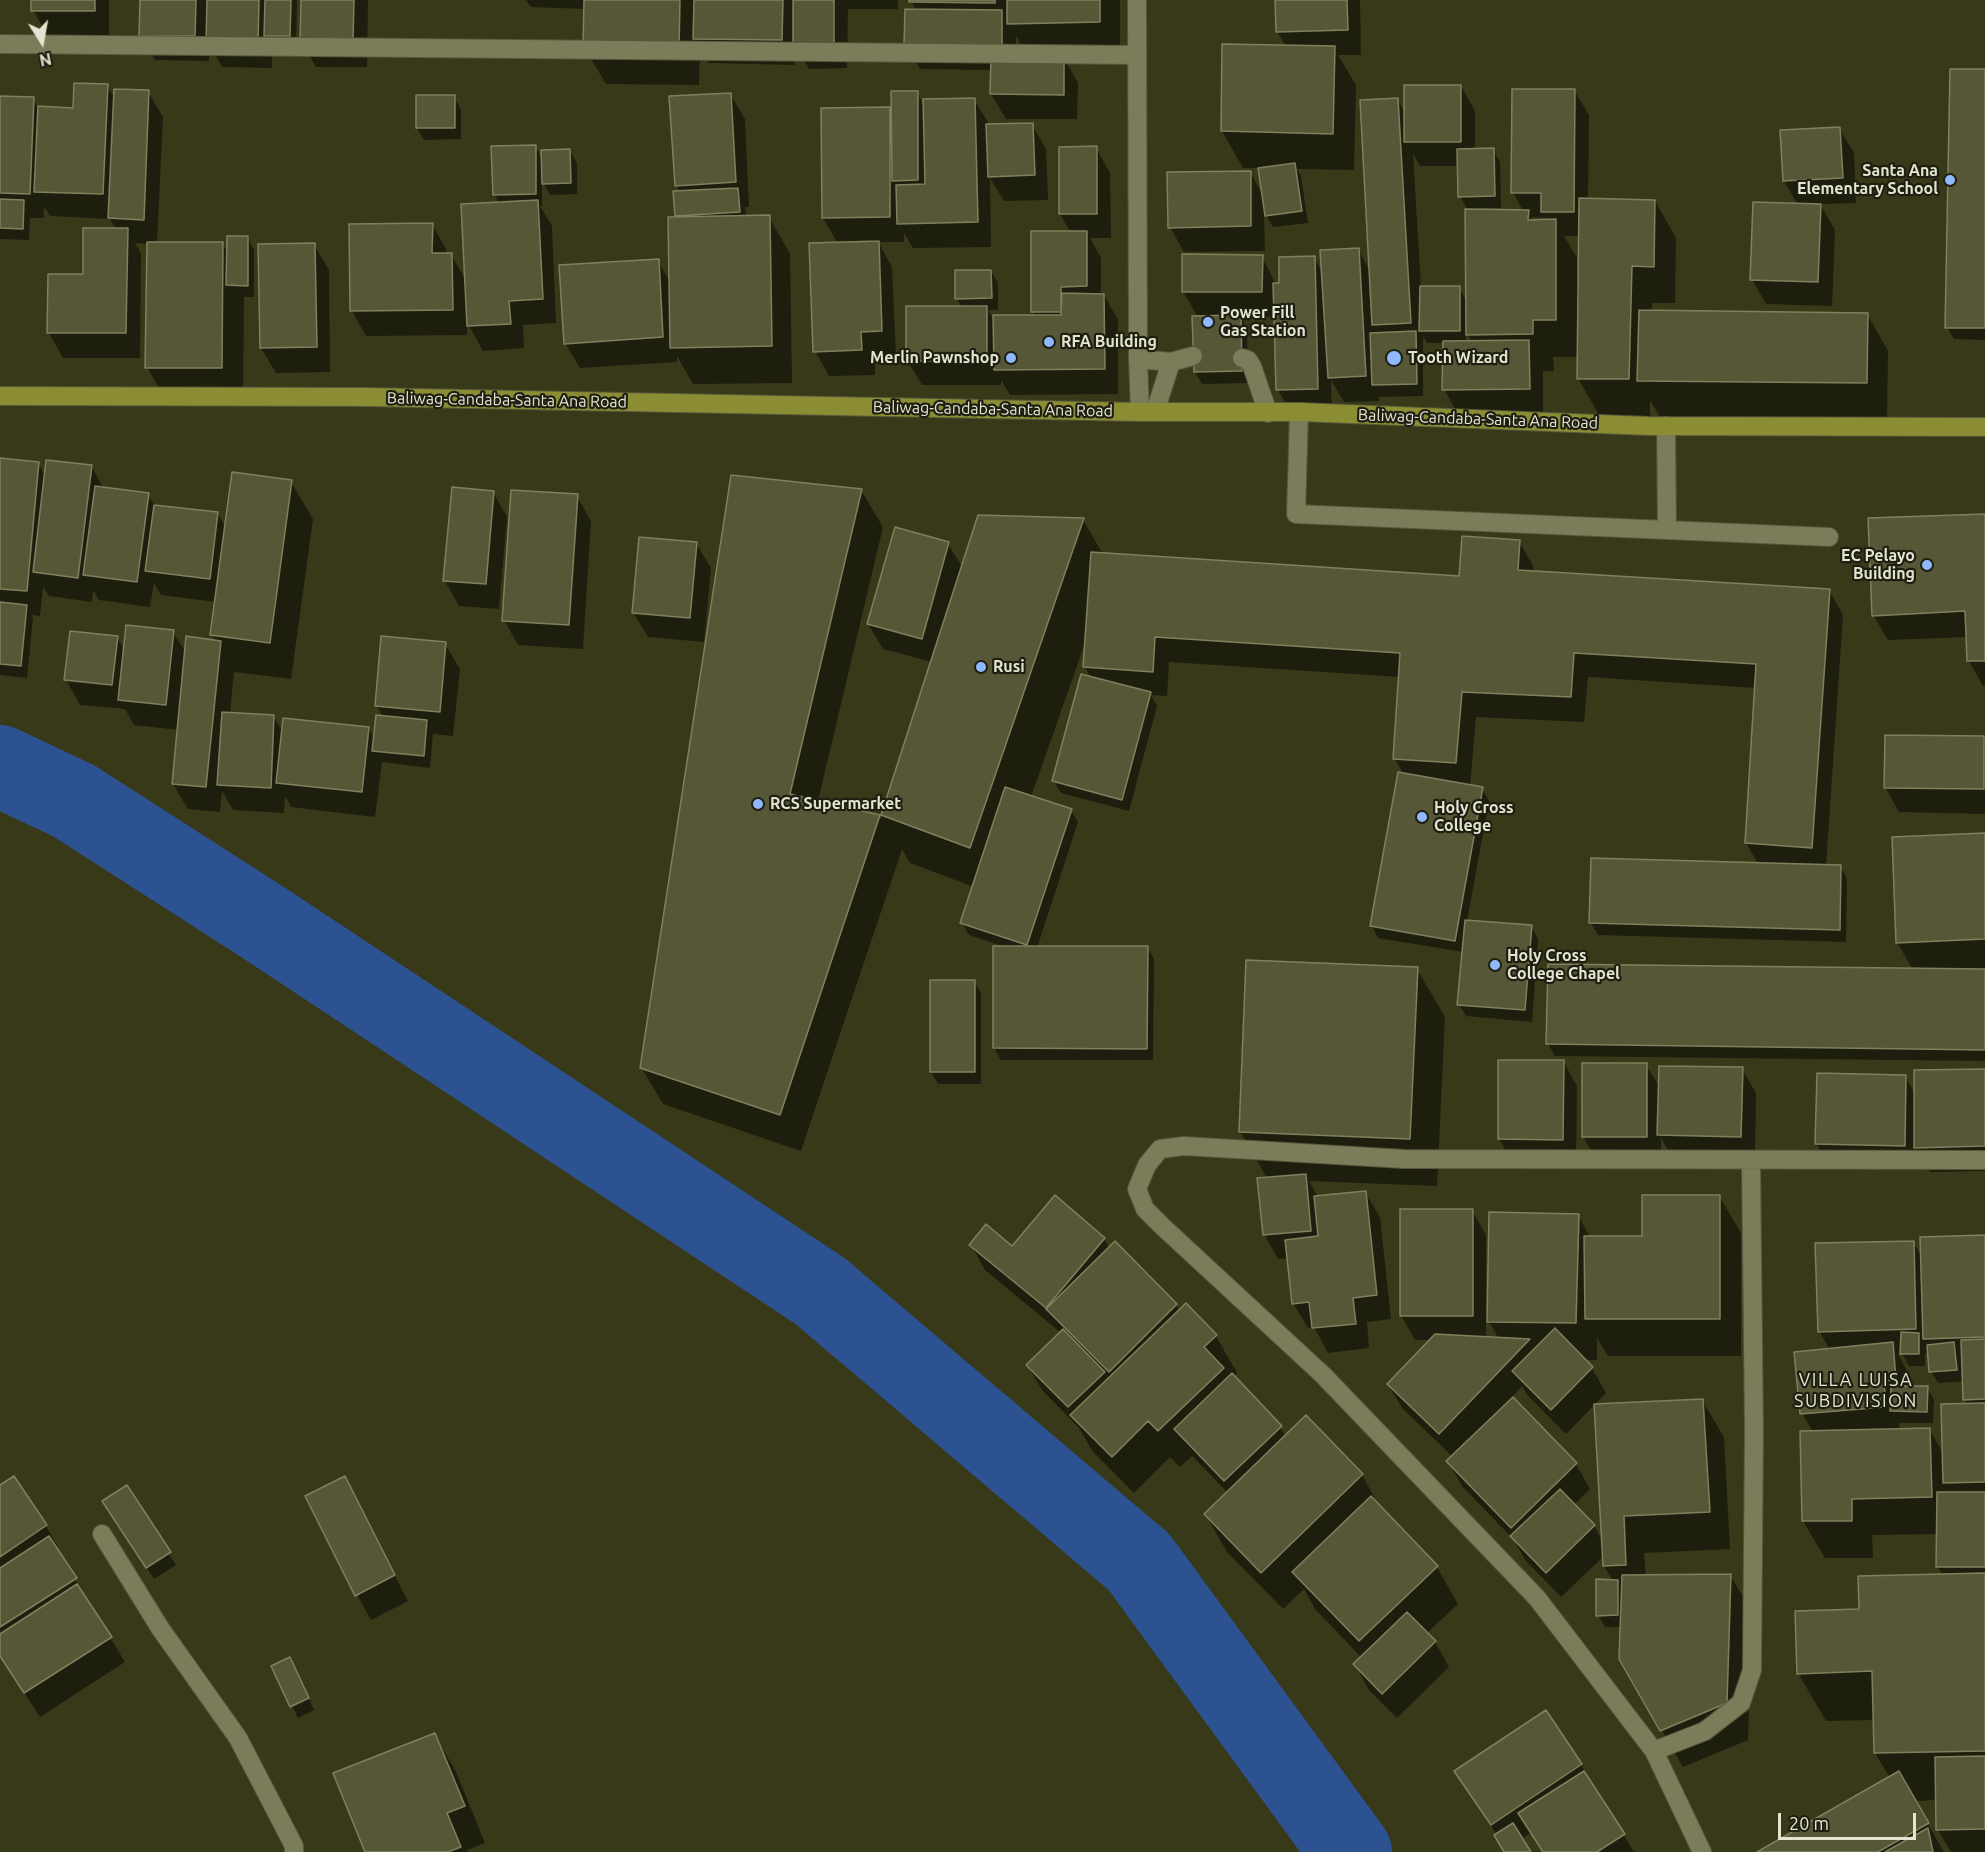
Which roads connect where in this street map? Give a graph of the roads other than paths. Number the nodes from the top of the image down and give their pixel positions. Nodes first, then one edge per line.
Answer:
1 (1137, 0) edge
2 (0, 44) edge
3 (1136, 55) junction
4 (1192, 356) dead end
5 (1242, 358) dead end
6 (1138, 359) junction
7 (1171, 362) junction
8 (0, 396) edge
9 (1148, 412) junction
10 (1299, 412) junction
11 (1268, 413) junction
12 (1666, 426) junction
13 (1985, 427) edge
14 (1667, 530) junction
15 (1829, 537) dead end
16 (1985, 1160) edge
17 (1751, 1161) junction
18 (102, 1534) dead end
19 (1654, 1751) junction
20 (294, 1852) edge
21 (1702, 1852) edge

1 - 3 street
2 - 3 street
3 - 6 street
4 - 7 street
5 - 11 street
6 - 7 street
6 - 9 street
7 - 9 street
8 - 9 main road, Baliwag-Candaba-Santa Ana Road
9 - 11 main road, Baliwag-Candaba-Santa Ana Road
10 - 11 main road, Baliwag-Candaba-Santa Ana Road
10 - 12 main road, Baliwag-Candaba-Santa Ana Road
10 - 14 street
12 - 13 main road, Baliwag-Candaba-Santa Ana Road
12 - 14 street
14 - 15 street
16 - 17 street
17 - 19 street
17 - 19 street
18 - 20 street
19 - 21 street

